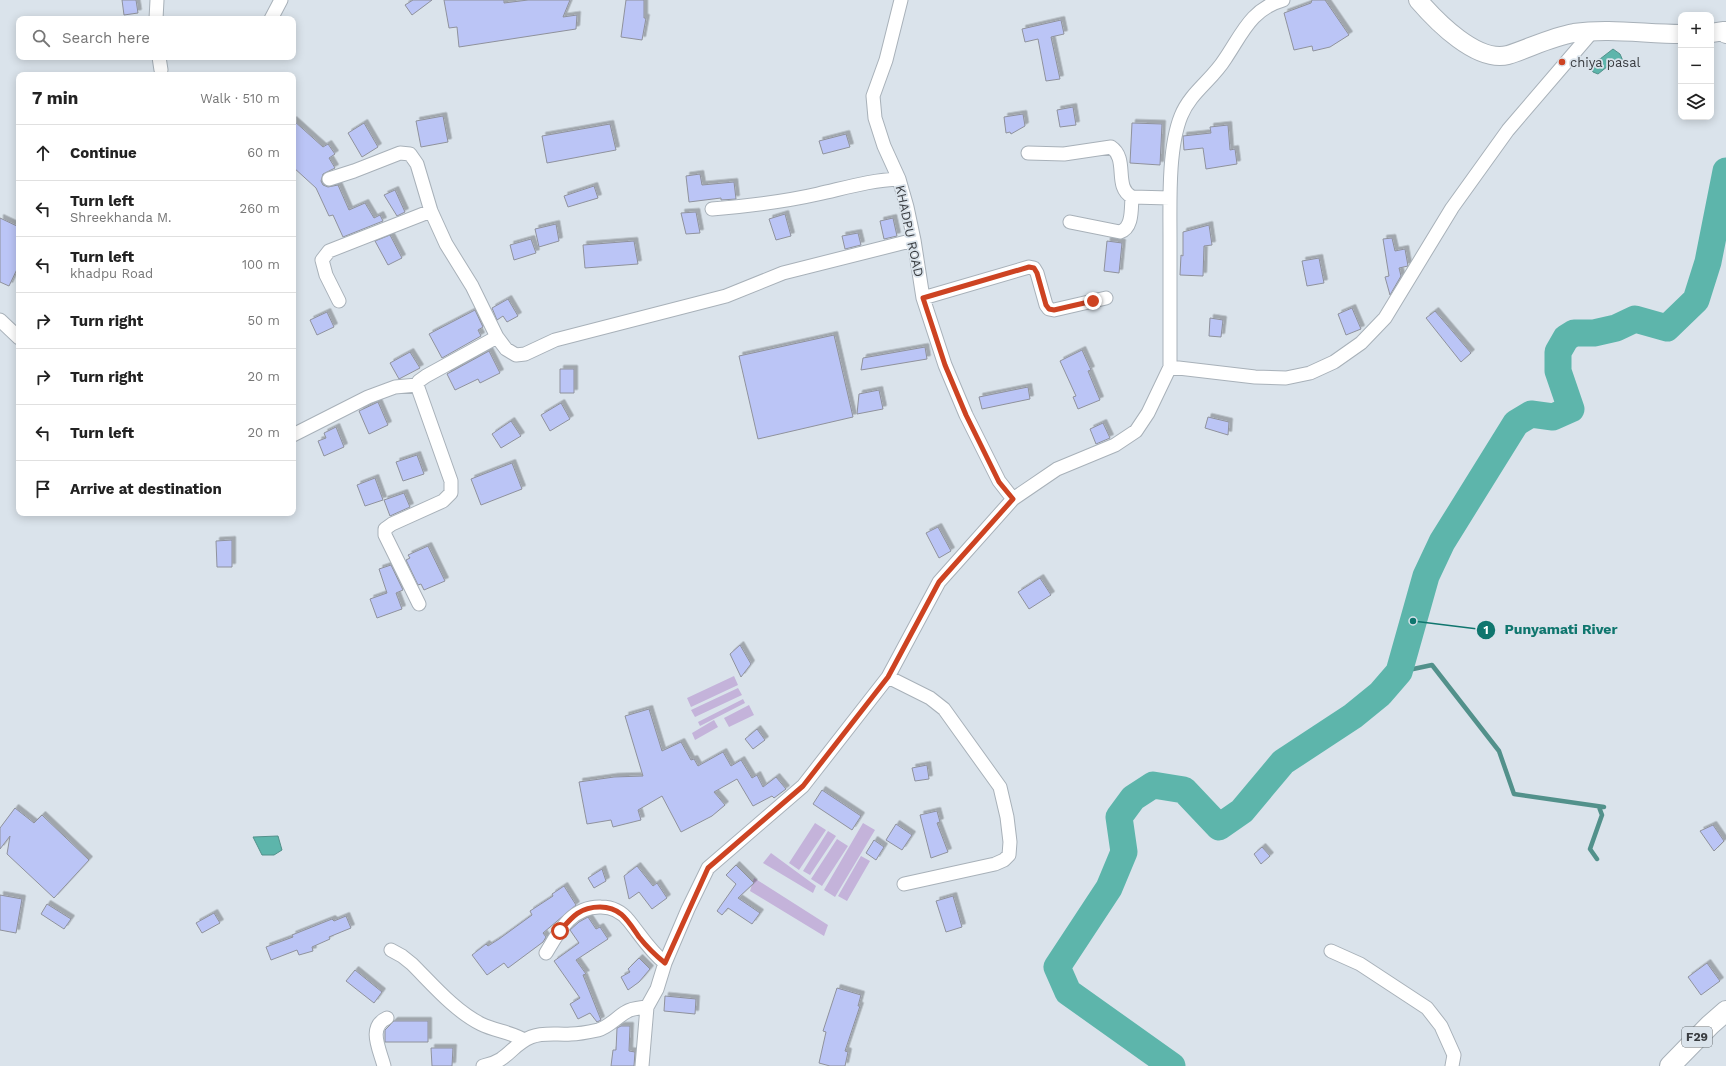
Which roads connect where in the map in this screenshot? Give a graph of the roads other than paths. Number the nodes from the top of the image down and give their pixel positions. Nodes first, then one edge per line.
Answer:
1 (157, 0) edge
2 (281, 0) edge
3 (901, 0) edge
4 (1283, 0) edge
5 (1418, 0) edge
6 (156, 16) edge
7 (273, 16) edge
8 (1592, 32) junction
9 (1678, 34) edge
10 (1028, 153) dead end
11 (329, 179) dead end
12 (899, 179) junction
13 (1132, 197) junction
14 (1170, 198) junction
15 (712, 209) dead end
16 (431, 211) junction
17 (1070, 222) dead end
18 (914, 240) junction
19 (923, 298) junction
20 (1106, 298) dead end
21 (339, 301) dead end
22 (0, 320) edge
23 (16, 335) edge
24 (497, 337) junction
25 (1170, 367) junction
26 (417, 385) junction
27 (296, 433) edge
28 (1013, 499) junction
29 (419, 604) dead end
30 (888, 677) junction
31 (904, 884) dead end
32 (391, 950) dead end
33 (1331, 951) dead end
34 (546, 953) dead end
35 (665, 963) junction
36 (647, 1008) junction
37 (1726, 1011) edge
38 (387, 1018) dead end
39 (524, 1040) junction
40 (384, 1066) edge
41 (483, 1066) edge
42 (642, 1066) edge
43 (1452, 1066) edge
44 (1670, 1066) edge

1 - 6 street
2 - 7 street
3 - 12 street, KHADPU ROAD
4 - 14 street
5 - 8 street
8 - 9 street
8 - 25 street
10 - 13 street
11 - 16 street
12 - 15 street
12 - 18 street, KHADPU ROAD
13 - 14 street
13 - 17 street
14 - 25 street
16 - 21 street
16 - 24 street
18 - 19 street, KHADPU ROAD
18 - 24 street
19 - 20 street
19 - 28 street, KHADPU ROAD
22 - 23 street
24 - 26 street
25 - 28 street
26 - 27 street
26 - 29 street
28 - 30 street
30 - 31 street
30 - 35 street
32 - 39 street
33 - 43 street
34 - 35 street
35 - 36 street
36 - 39 street
36 - 42 street
37 - 44 main road, F29
38 - 40 street
39 - 41 street

